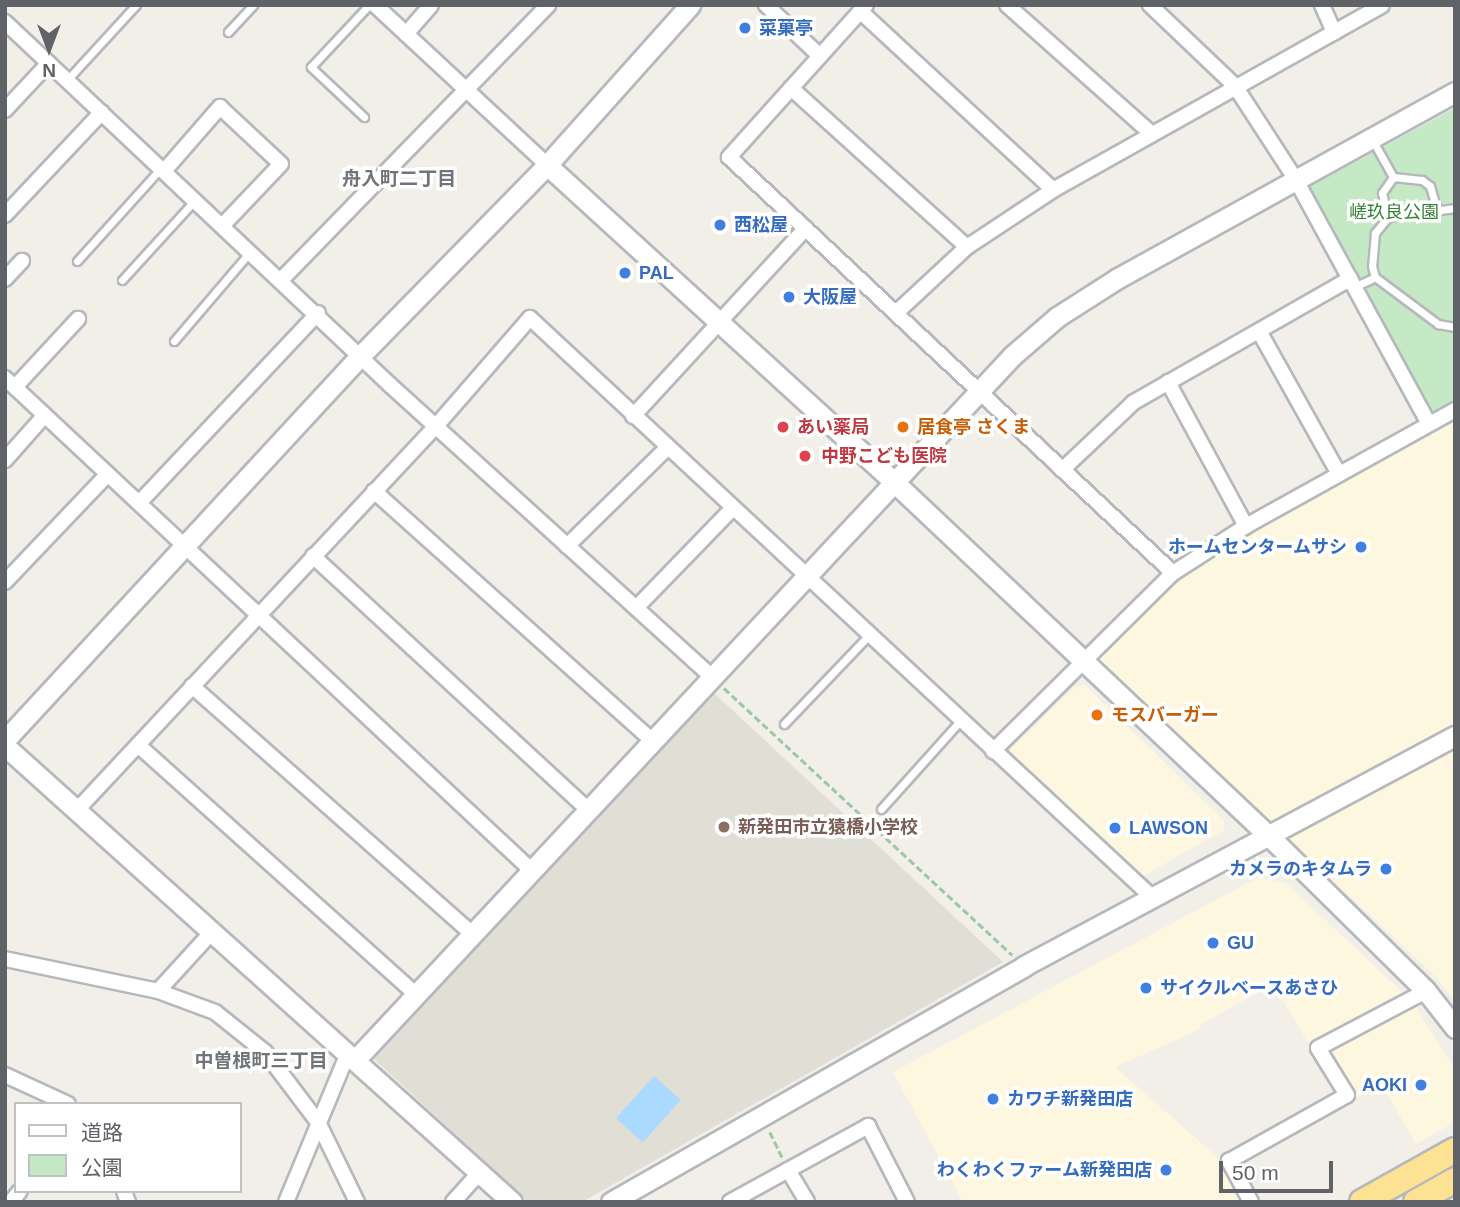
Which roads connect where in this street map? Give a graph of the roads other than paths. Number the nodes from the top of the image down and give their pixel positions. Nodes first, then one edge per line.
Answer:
1 (136, 5) edge
2 (253, 5) edge
3 (369, 5) edge
4 (376, 5) edge
5 (431, 5) edge
6 (548, 5) edge
7 (690, 5) edge
8 (766, 5) edge
9 (1007, 5) edge
10 (1150, 5) edge
11 (1382, 5) edge
12 (1323, 6) edge
13 (863, 8) edge
14 (5, 22) edge
15 (228, 32) dead end
16 (1334, 32) junction
17 (406, 34) junction
18 (820, 56) junction
19 (49, 63) junction
20 (67, 80) junction
21 (1235, 86) junction
22 (791, 88) junction
23 (468, 92) junction
24 (1455, 92) edge
25 (5, 110) edge
26 (102, 112) junction
27 (364, 117) dead end
28 (1152, 134) junction
29 (1372, 138) junction
30 (547, 165) junction
31 (163, 169) junction
32 (1393, 177) junction
33 (1296, 180) junction
34 (1053, 190) junction
35 (195, 199) junction
36 (1436, 207) junction
37 (1455, 208) edge
38 (5, 215) edge
39 (1388, 217) junction
40 (223, 225) junction
41 (806, 228) junction
42 (967, 247) junction
43 (251, 251) junction
44 (22, 261) dead end
45 (77, 261) dead end
46 (1375, 277) junction
47 (5, 279) edge
48 (282, 279) junction
49 (122, 280) dead end
50 (1352, 283) junction
51 (897, 312) junction
52 (318, 313) junction
53 (78, 319) dead end
54 (720, 321) junction
55 (1455, 327) edge
56 (1259, 331) junction
57 (174, 341) dead end
58 (362, 354) junction
59 (10, 382) edge
60 (1168, 382) junction
61 (978, 391) junction
62 (1455, 410) edge
63 (45, 415) junction
64 (633, 415) junction
65 (1429, 424) junction
66 (436, 426) junction
67 (667, 448) junction
68 (5, 460) edge
69 (1062, 470) junction
70 (108, 474) junction
71 (1339, 474) junction
72 (893, 481) junction
73 (374, 491) junction
74 (139, 503) junction
75 (732, 509) junction
76 (1246, 526) junction
77 (185, 546) junction
78 (567, 546) junction
79 (313, 556) junction
80 (1173, 573) junction
81 (804, 577) junction
82 (5, 582) edge
83 (636, 608) junction
84 (258, 615) junction
85 (868, 636) junction
86 (1086, 662) junction
87 (711, 676) junction
88 (192, 686) junction
89 (960, 720) junction
90 (784, 724) dead end
91 (1455, 736) edge
92 (5, 740) edge
93 (652, 740) junction
94 (138, 745) junction
95 (5, 746) edge
96 (993, 751) junction
97 (587, 809) junction
98 (881, 809) dead end
99 (77, 810) junction
100 (1270, 837) junction
101 (530, 869) junction
102 (1153, 898) junction
103 (211, 933) junction
104 (471, 934) junction
105 (5, 959) edge
106 (158, 991) junction
107 (1426, 991) junction
108 (416, 994) junction
109 (1455, 1028) edge
110 (356, 1059) junction
111 (5, 1076) edge
112 (64, 1102) edge
113 (318, 1122) junction
114 (1455, 1150) edge
115 (788, 1170) junction
116 (480, 1172) junction
117 (1455, 1180) edge
118 (286, 1202) edge
119 (357, 1202) edge
120 (453, 1202) edge
121 (512, 1202) edge
122 (611, 1202) edge
123 (730, 1202) edge
124 (807, 1202) edge
125 (908, 1202) edge
126 (1251, 1202) edge
127 (1362, 1202) edge
128 (1416, 1202) edge

1 - 20 lane
2 - 15 lane
3 - 27 lane
4 - 17 street
5 - 17 street
6 - 23 street
7 - 30 street
8 - 18 street
9 - 28 street
10 - 21 street
11 - 16 street
12 - 16 street
13 - 18 street
13 - 34 street
14 - 19 street
16 - 21 street
17 - 23 street
18 - 22 street
19 - 20 street
19 - 25 street
20 - 26 street
21 - 28 street
21 - 33 street
22 - 41 street
22 - 42 street
23 - 30 street
23 - 48 street
24 - 29 street
26 - 31 street
26 - 38 street
28 - 34 street
29 - 32 lane
29 - 33 street
30 - 54 street
30 - 58 street
31 - 35 street
31 - 40 street
31 - 45 lane
32 - 36 lane
32 - 39 lane
33 - 50 street
33 - 61 street
34 - 42 street
35 - 40 street
35 - 49 lane
36 - 37 lane
36 - 39 lane
39 - 46 lane
40 - 43 street
41 - 51 street
41 - 54 street
42 - 51 street
43 - 48 street
43 - 57 lane
44 - 47 street
46 - 50 lane
46 - 55 lane
48 - 52 street
50 - 56 street
50 - 65 street
51 - 61 street
52 - 58 street
52 - 74 street
53 - 59 street
54 - 64 street
54 - 72 street
56 - 60 street
56 - 71 street
58 - 66 street
58 - 77 street
59 - 63 street
60 - 69 street
60 - 76 street
61 - 69 street
61 - 72 street
62 - 65 street
63 - 68 street
63 - 70 street
64 - 66 street
64 - 67 street
65 - 71 street
66 - 73 street
66 - 78 street
67 - 75 street
67 - 78 street
69 - 80 street
70 - 74 street
70 - 82 street
71 - 76 street
72 - 81 street
72 - 86 street
73 - 79 street
73 - 93 street
74 - 77 street
75 - 81 street
75 - 83 street
76 - 80 street
77 - 84 street
77 - 92 street
78 - 83 street
79 - 84 street
79 - 97 street
80 - 86 street
81 - 85 street
81 - 87 street
83 - 87 street
84 - 88 street
84 - 101 street
85 - 89 street
85 - 90 lane
86 - 96 street
86 - 100 street
87 - 93 street
88 - 94 street
88 - 104 street
89 - 96 street
89 - 98 lane
91 - 100 street
93 - 97 street
94 - 99 street
94 - 108 street
95 - 99 street
96 - 102 street
97 - 101 street
99 - 103 street
100 - 102 street
100 - 107 street
101 - 104 street
102 - 122 street
103 - 106 street
103 - 110 street
104 - 108 street
105 - 106 street
106 - 113 street
107 - 109 street
107 - 126 street
108 - 110 street
110 - 113 street
110 - 116 street
111 - 112 street
113 - 118 street
113 - 119 street
114 - 127 highway
115 - 123 street
115 - 124 street
115 - 125 street
116 - 120 street
116 - 121 street
117 - 128 highway

